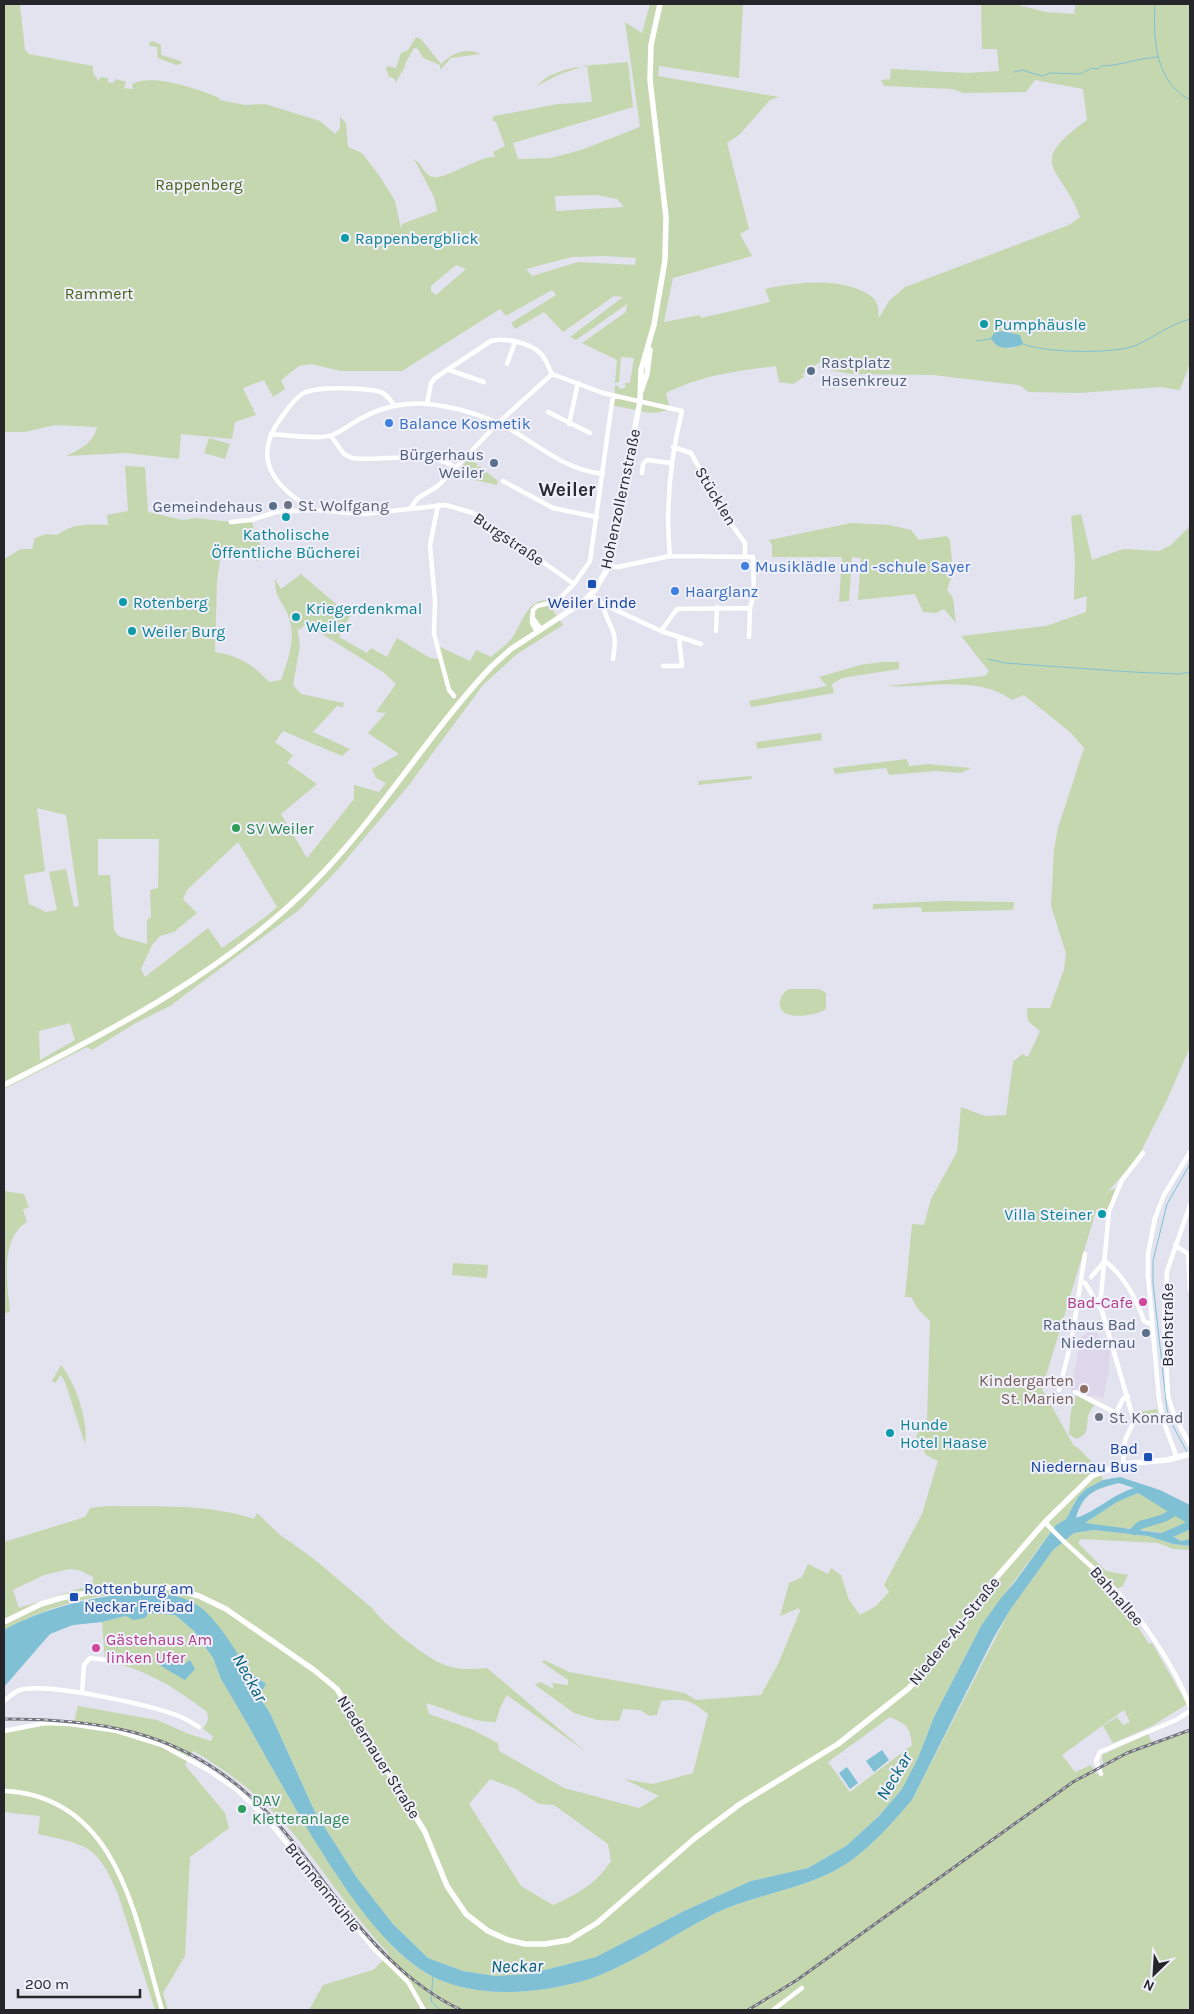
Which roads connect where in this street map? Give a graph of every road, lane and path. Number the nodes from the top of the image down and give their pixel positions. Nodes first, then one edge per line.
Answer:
1 (660, 4) edge
2 (515, 342) junction
3 (507, 364) dead end
4 (449, 370) junction
5 (552, 374) junction
6 (484, 382) dead end
7 (578, 383) junction
8 (613, 395) junction
9 (640, 402) junction
10 (427, 404) junction
11 (394, 405) junction
12 (548, 412) dead end
13 (496, 424) junction
14 (569, 424) junction
15 (590, 433) dead end
16 (271, 434) junction
17 (331, 436) junction
18 (673, 447) junction
19 (671, 463) junction
20 (455, 467) junction
21 (642, 473) dead end
22 (603, 474) junction
23 (503, 481) dead end
24 (438, 505) junction
25 (411, 507) junction
26 (314, 510) junction
27 (597, 517) junction
28 (231, 522) dead end
29 (670, 556) junction
30 (746, 556) junction
31 (608, 566) junction
32 (574, 584) junction
33 (591, 595) junction
34 (603, 604) junction
35 (716, 607) junction
36 (750, 608) junction
37 (539, 630) junction
38 (661, 631) junction
39 (716, 631) dead end
40 (679, 637) junction
41 (749, 637) dead end
42 (701, 644) dead end
43 (613, 659) dead end
44 (664, 666) dead end
45 (454, 696) dead end
46 (4, 1085) edge
47 (1190, 1152) edge
48 (1143, 1153) dead end
49 (1190, 1205) edge
50 (1175, 1245) junction
51 (1085, 1254) dead end
52 (1105, 1262) junction
53 (1091, 1277) dead end
54 (1082, 1282) junction
55 (1190, 1290) edge
56 (1097, 1302) junction
57 (1152, 1326) junction
58 (1059, 1390) dead end
59 (1075, 1392) dead end
60 (1128, 1396) junction
61 (1163, 1420) junction
62 (1134, 1421) junction
63 (1190, 1445) edge
64 (1190, 1454) edge
65 (1179, 1457) junction
66 (1122, 1464) junction
67 (1045, 1522) junction
68 (4, 1622) edge
69 (130, 1663) dead end
70 (82, 1693) junction
71 (4, 1700) edge
72 (1190, 1707) edge
73 (1190, 1711) edge
74 (199, 1727) dead end
75 (4, 1731) edge
76 (1101, 1774) dead end
77 (4, 1791) edge
78 (436, 1860) joint
79 (802, 1988) dead end
80 (162, 2010) edge
81 (424, 2010) edge
82 (773, 2010) edge

1 - 9 main road, Hohenzollernstraße
2 - 3 street
2 - 4 street
2 - 5 street
4 - 6 street
4 - 10 street
5 - 7 street
5 - 13 street
7 - 8 street
7 - 14 street
8 - 9 street
8 - 22 street
9 - 18 street
9 - 31 main road, Hohenzollernstraße
10 - 11 street
10 - 13 street
11 - 16 street
11 - 17 street
12 - 14 street
13 - 20 street
13 - 22 street
14 - 15 street
16 - 17 street
16 - 26 street
17 - 20 street
18 - 19 street
18 - 30 street, Stücklen
19 - 21 street
19 - 29 street
20 - 25 street
22 - 27 street
23 - 27 street
24 - 25 street, Burgstraße
24 - 32 street, Burgstraße
24 - 45 street
25 - 26 street, Burgstraße
26 - 28 street, Burgstraße
27 - 32 street
29 - 30 street
29 - 31 street
30 - 36 street
31 - 33 main road, Hohenzollernstraße
32 - 37 street
33 - 34 street
33 - 37 main road, Hohenzollernstraße
34 - 38 street
34 - 43 street
35 - 36 street
35 - 38 street
35 - 39 street
36 - 41 street
37 - 46 main road, Hohenzollernstraße
38 - 40 street
40 - 42 street
40 - 44 street
47 - 57 street
48 - 52 street
49 - 50 street, Bachstraße
50 - 55 street
50 - 63 street, Bachstraße
51 - 54 street
52 - 53 street
52 - 56 street
52 - 57 street
54 - 56 street
54 - 58 street
56 - 60 street
57 - 61 street
59 - 60 street
60 - 62 street
61 - 62 street
61 - 65 street
62 - 66 street
64 - 65 main road, Niedere-Au-Straße
65 - 66 main road, Niedere-Au-Straße
66 - 67 main road, Niedere-Au-Straße
67 - 72 street, Bahnallee
67 - 78 main road, Niedere-Au-Straße
68 - 78 main road, Niedernauer Straße
69 - 70 street
70 - 71 street
70 - 74 street
73 - 76 street
75 - 81 street, Brunnenmühle
77 - 80 street
79 - 82 street

